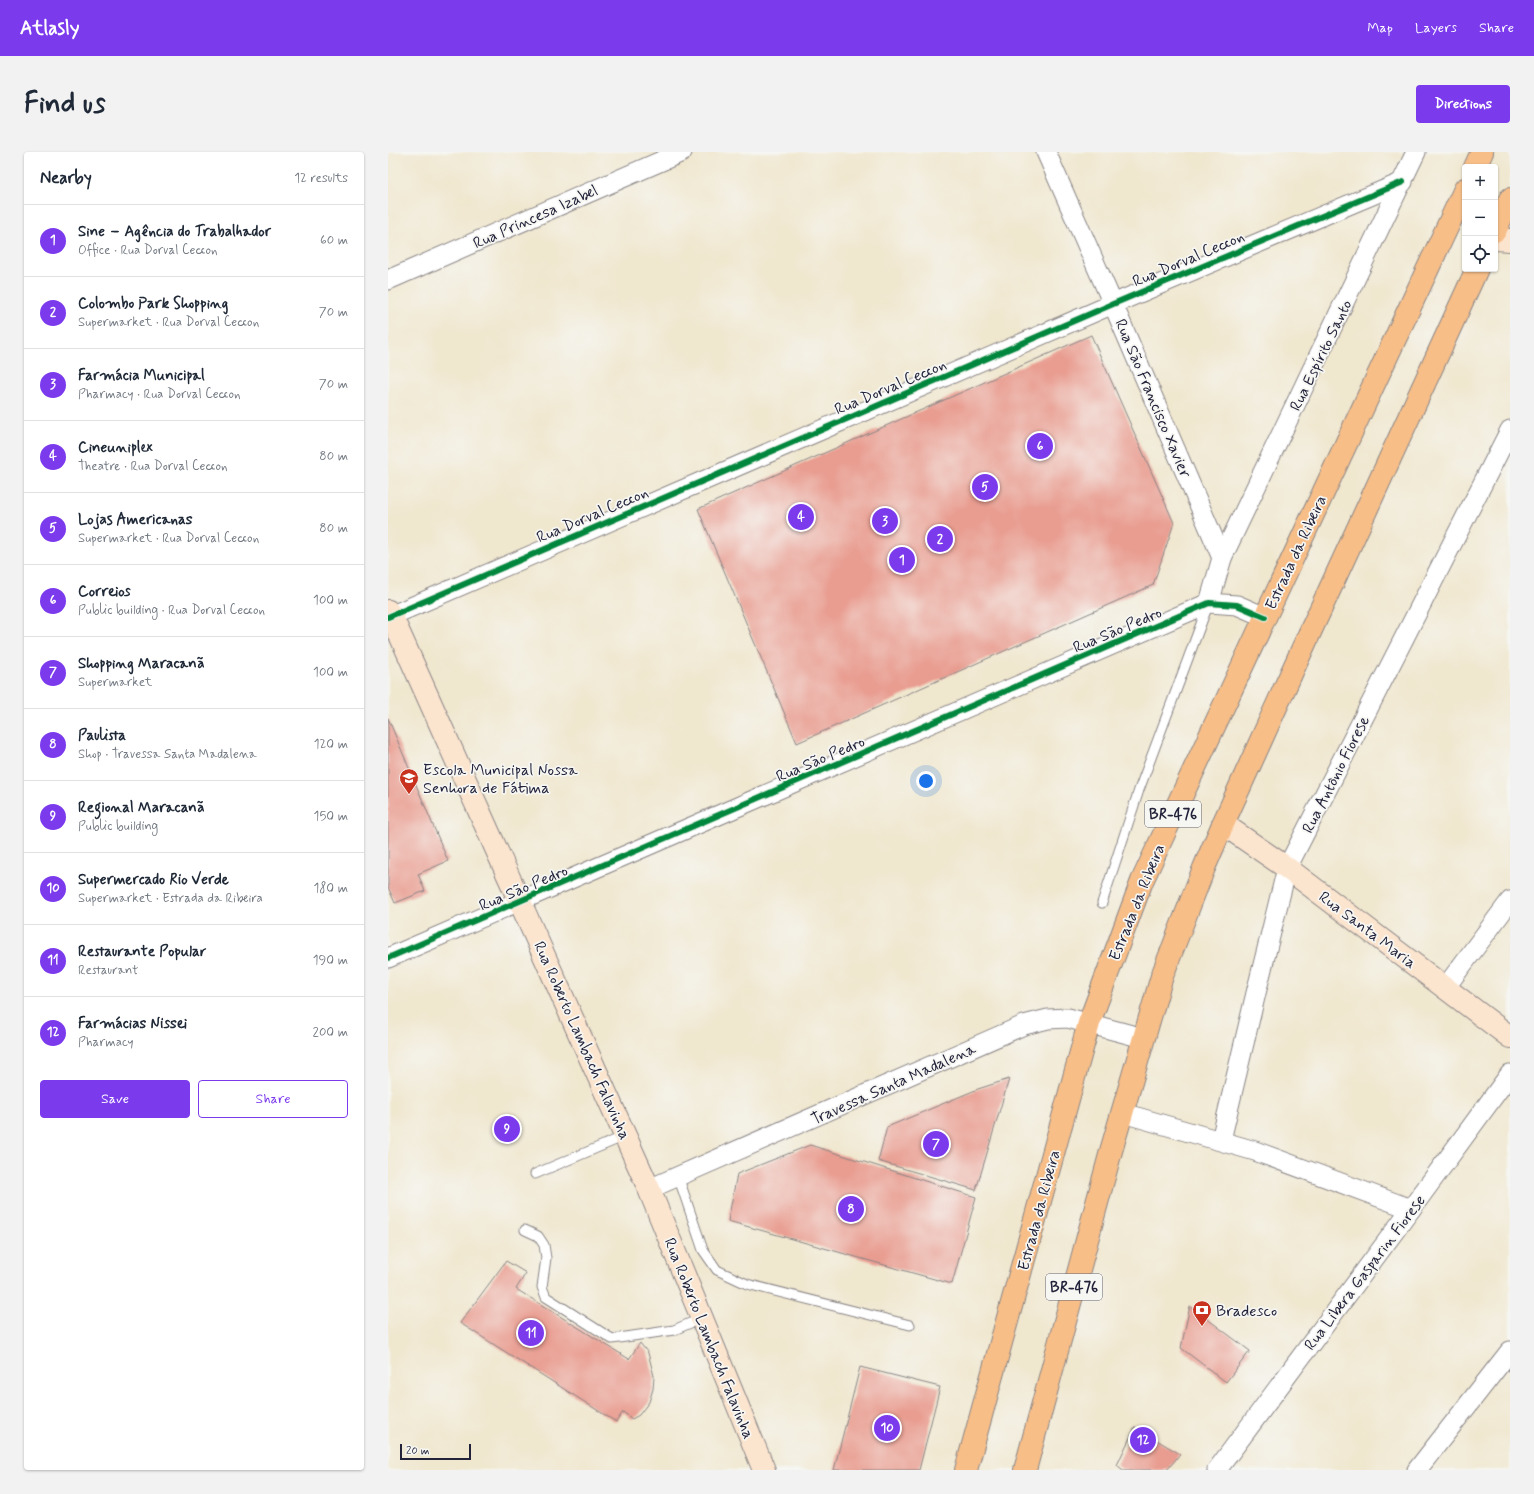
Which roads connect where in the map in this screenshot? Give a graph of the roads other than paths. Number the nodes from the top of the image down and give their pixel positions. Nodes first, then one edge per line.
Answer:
1 (682, 152) edge
2 (1046, 152) edge
3 (1416, 152) edge
4 (1482, 152) edge
5 (1476, 164) edge
6 (1403, 182) junction
7 (1462, 195) edge
8 (1510, 199) edge
9 (1498, 225) edge
10 (1498, 239) edge
11 (1510, 240) edge
12 (1476, 272) edge
13 (388, 280) edge
14 (1113, 304) junction
15 (1510, 430) edge
16 (1222, 558) junction
17 (1209, 603) junction
18 (389, 614) edge
19 (1265, 617) junction
20 (1223, 824) junction
21 (1287, 868) junction
22 (1510, 901) edge
23 (521, 902) junction
24 (1102, 903) dead end
25 (388, 958) edge
26 (1445, 988) junction
27 (1089, 1023) junction
28 (1510, 1037) edge
29 (1144, 1038) junction
30 (1510, 1074) edge
31 (1123, 1113) junction
32 (625, 1136) junction
33 (1222, 1140) junction
34 (535, 1174) dead end
35 (678, 1176) junction
36 (649, 1189) junction
37 (1411, 1209) junction
38 (525, 1230) dead end
39 (702, 1318) junction
40 (910, 1325) dead end
41 (1510, 1351) edge
42 (764, 1470) edge
43 (966, 1470) edge
44 (1025, 1470) edge
45 (1217, 1470) edge
46 (1417, 1470) edge

1 - 13 street, Rua Princesa Izabel
2 - 14 street, Rua São Francisco Xavier
3 - 6 street, Rua Espírito Santo
4 - 5 main road
6 - 14 street, Rua Dorval Ceccon
6 - 16 street, Rua Espírito Santo
7 - 19 main road, Estrada da Ribeira / BR-476
8 - 9 main road
10 - 11 street
12 - 20 main road, BR-476
14 - 16 street, Rua São Francisco Xavier
14 - 18 street, Rua Dorval Ceccon
15 - 21 street, Rua Antônio Fiorese
16 - 17 street
17 - 19 street, Rua São Pedro
17 - 23 street, Rua São Pedro
17 - 24 lane
18 - 23 street, Rua Roberto Lambach Falavinha
19 - 27 main road, Estrada da Ribeira / BR-476
20 - 21 street, Rua Santa Maria
20 - 29 main road, BR-476
21 - 26 street, Rua Santa Maria
21 - 33 street, Rua Antônio Fiorese
22 - 26 street
23 - 25 street, Rua São Pedro
23 - 32 street, Rua Roberto Lambach Falavinha
26 - 28 street, Rua Santa Maria
27 - 29 street, Travessa Santa Madalena
27 - 35 street, Travessa Santa Madalena
27 - 43 main road, Estrada da Ribeira / BR-476
29 - 31 main road, BR-476
30 - 37 street, Rua Libera Gasparin Fiorese
31 - 33 street
31 - 44 main road, BR-476
32 - 34 lane
32 - 36 street, Rua Roberto Lambach Falavinha
33 - 37 street
35 - 36 street, Travessa Santa Madalena
35 - 40 lane
36 - 39 street, Rua Roberto Lambach Falavinha
37 - 45 street, Rua Libera Gasparin Fiorese
38 - 39 lane
39 - 42 street, Rua Roberto Lambach Falavinha
41 - 46 street

